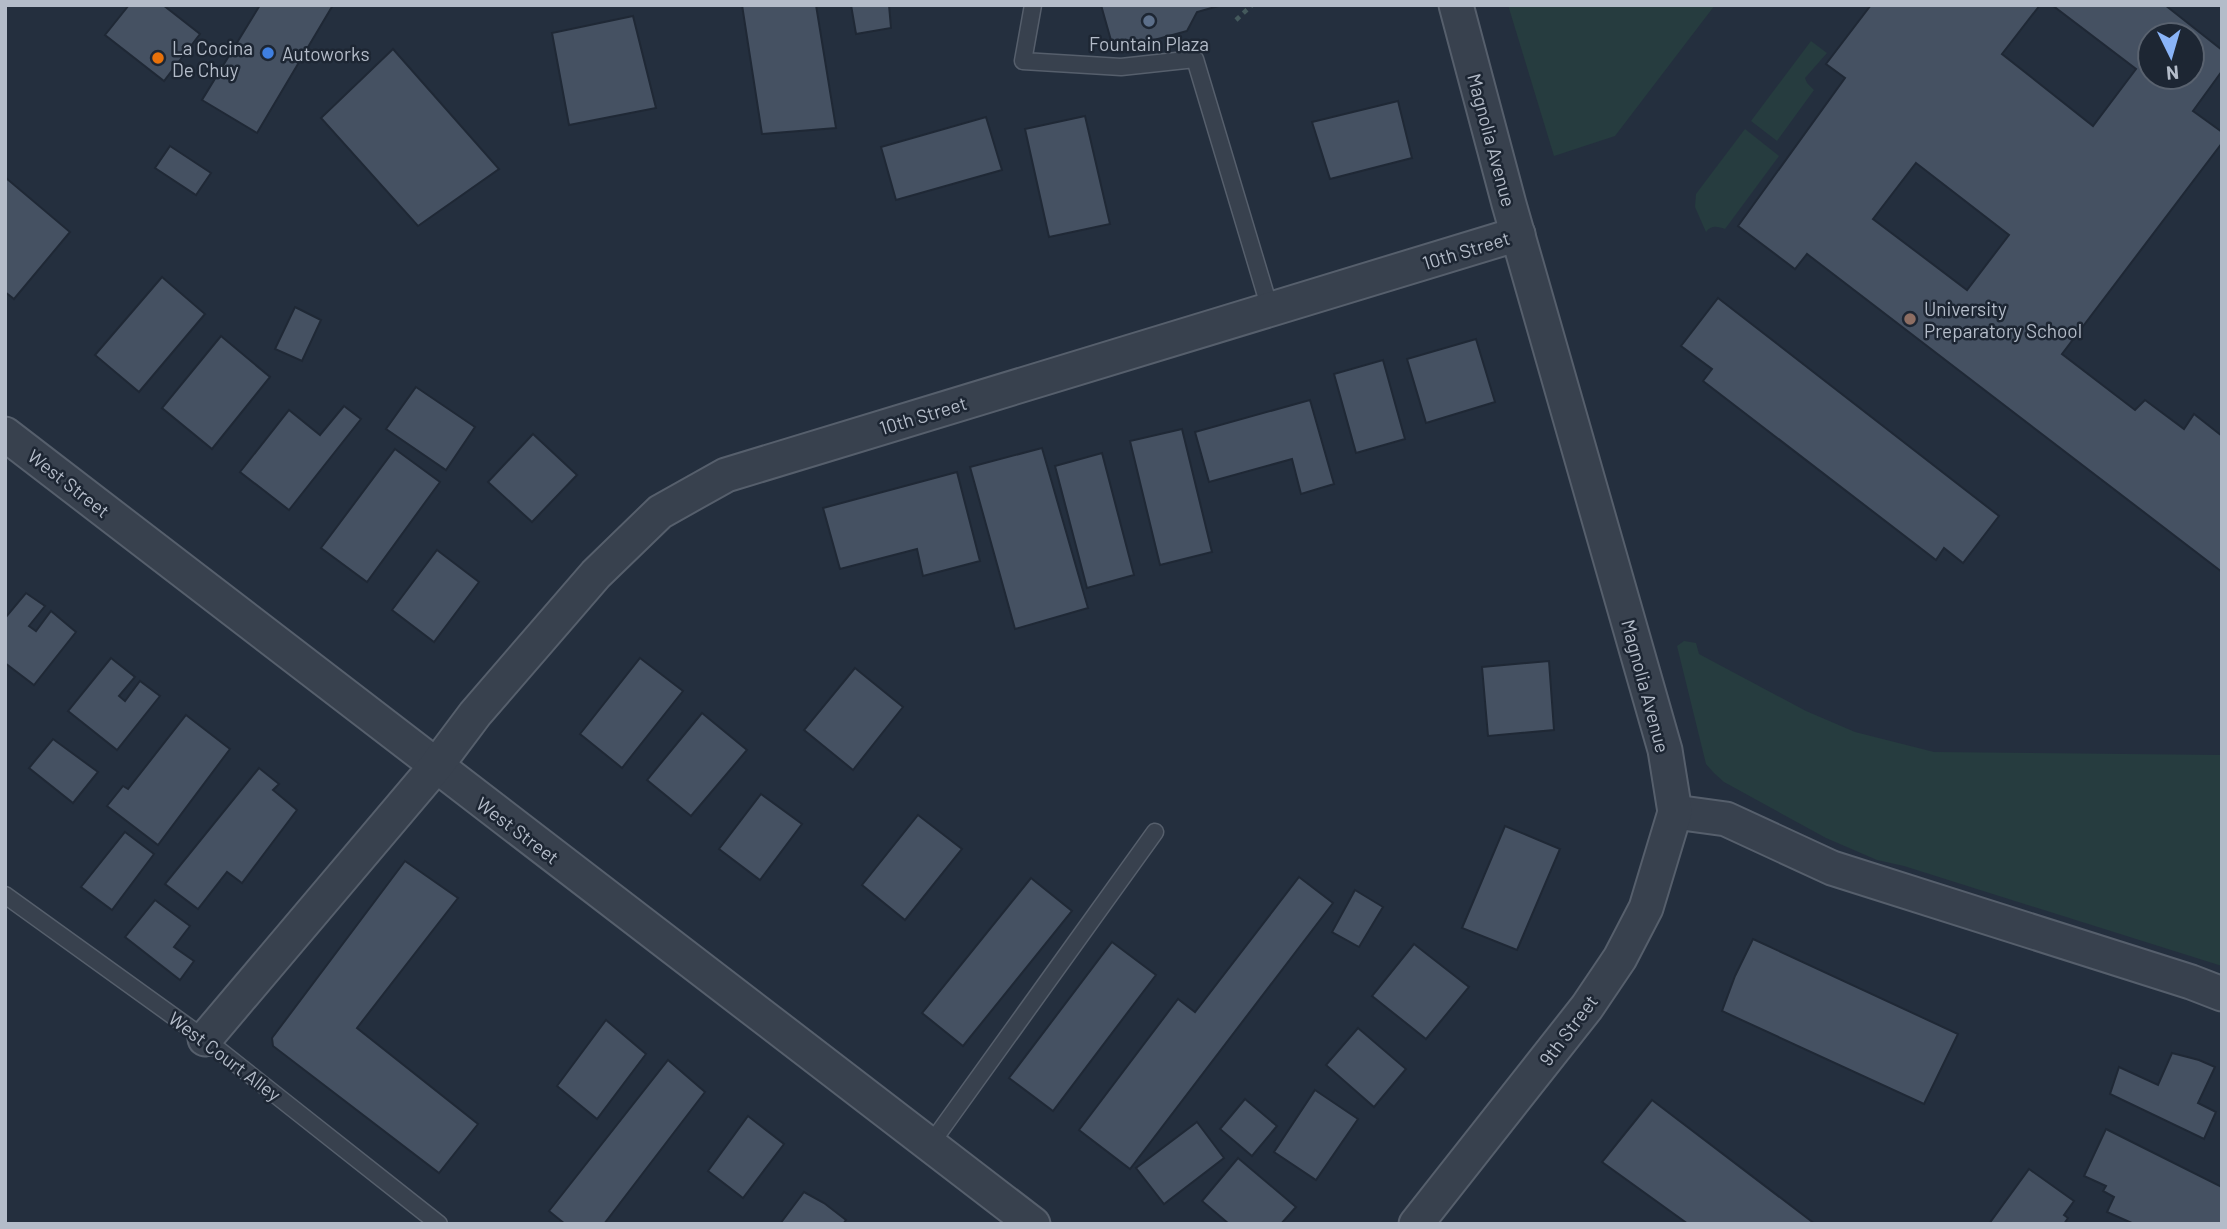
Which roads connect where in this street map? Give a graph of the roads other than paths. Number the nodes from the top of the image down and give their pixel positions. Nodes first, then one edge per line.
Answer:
1 (1033, 5) edge
2 (1456, 5) edge
3 (1518, 234) junction
4 (1270, 309) junction
5 (5, 434) edge
6 (436, 766) junction
7 (1675, 812) junction
8 (1155, 832) dead end
9 (5, 895) edge
10 (2222, 994) edge
11 (205, 1039) junction
12 (930, 1145) junction
13 (439, 1224) edge
14 (1033, 1224) edge
15 (1416, 1224) edge

1 - 4 lane
2 - 3 street, Magnolia Avenue
3 - 4 street, 10th Street
3 - 7 street, Magnolia Avenue
4 - 6 street, 10th Street
5 - 6 street, West Street
6 - 11 street, 10th Street
6 - 12 street, West Street
7 - 10 street
7 - 15 street, 9th Street
8 - 12 lane
9 - 11 lane, West Court Alley
11 - 13 lane, West Court Alley
12 - 14 street, West Street

